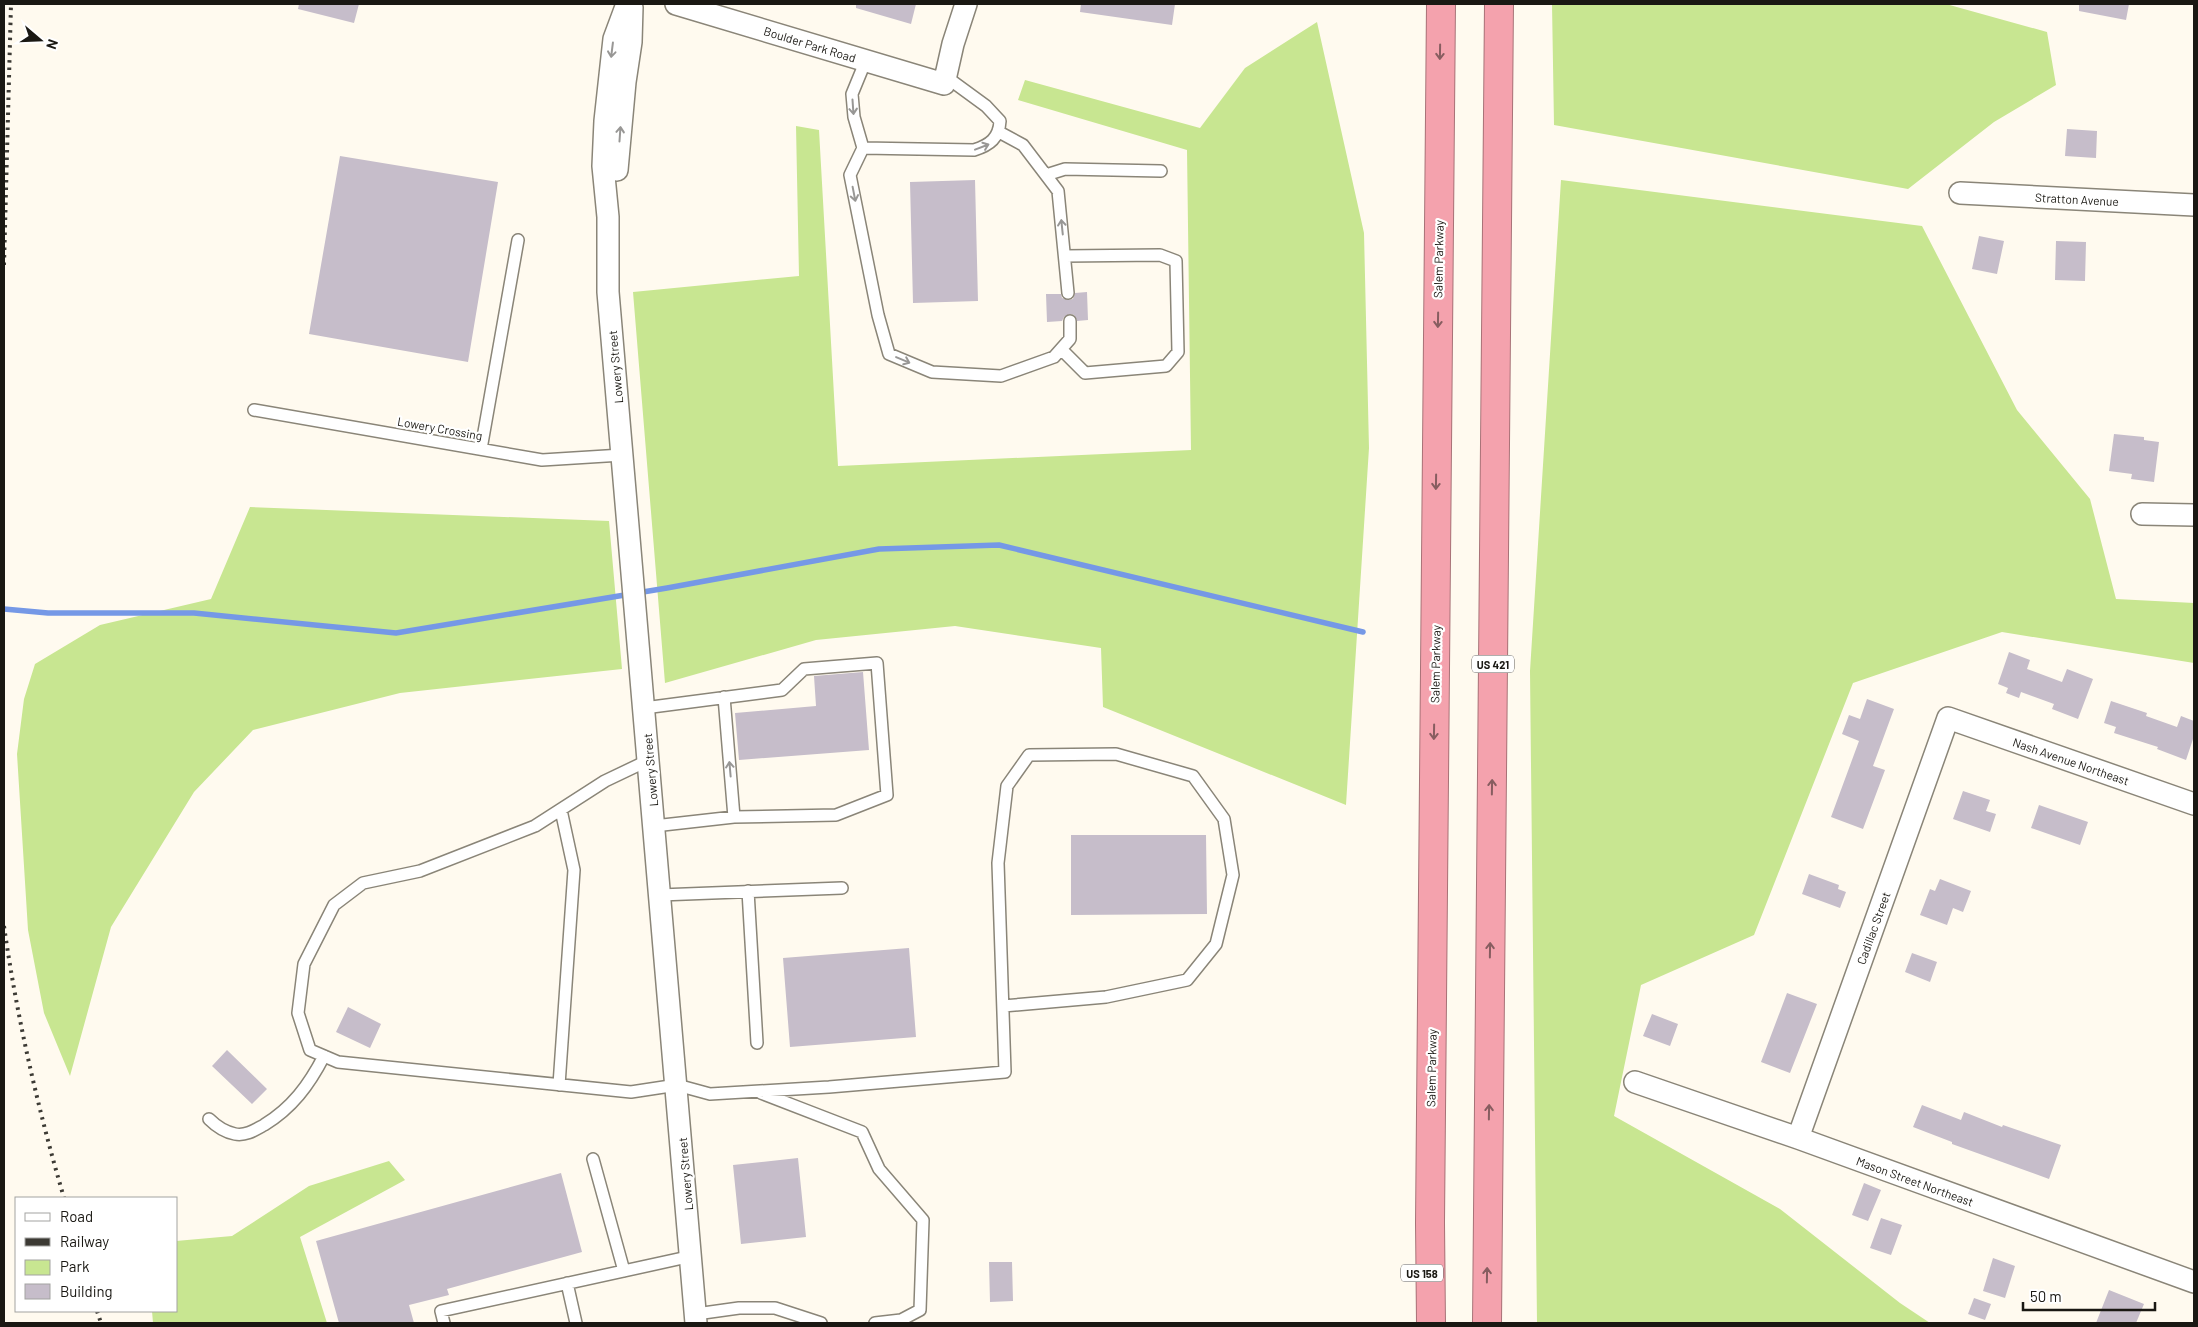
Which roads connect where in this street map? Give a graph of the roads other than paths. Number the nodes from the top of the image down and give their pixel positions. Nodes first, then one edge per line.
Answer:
1 (627, 4) edge
2 (632, 4) edge
3 (676, 4) edge
4 (966, 4) edge
5 (1441, 4) edge
6 (1499, 4) edge
7 (866, 60) junction
8 (945, 80) junction
9 (999, 132) junction
10 (863, 148) junction
11 (1161, 171) dead end
12 (1046, 175) junction
13 (1960, 193) dead end
14 (2194, 205) edge
15 (608, 217) junction
16 (518, 240) dead end
17 (1064, 256) junction
18 (1068, 293) dead end
19 (1070, 321) dead end
20 (1061, 349) junction
21 (254, 410) dead end
22 (481, 450) junction
23 (622, 456) junction
24 (2142, 514) dead end
25 (2194, 515) edge
26 (724, 697) junction
27 (644, 708) junction
28 (1948, 718) joint
29 (649, 760) junction
30 (2194, 804) edge
31 (561, 810) junction
32 (734, 817) junction
33 (654, 826) junction
34 (842, 888) dead end
35 (748, 891) junction
36 (660, 895) junction
37 (1003, 1006) junction
38 (757, 1043) dead end
39 (324, 1056) junction
40 (1635, 1082) dead end
41 (559, 1085) junction
42 (677, 1085) junction
43 (757, 1091) junction
44 (209, 1119) dead end
45 (1798, 1138) junction
46 (593, 1159) dead end
47 (1430, 1223) junction
48 (692, 1256) junction
49 (624, 1271) junction
50 (2194, 1282) edge
51 (567, 1283) junction
52 (696, 1318) edge
53 (444, 1323) edge
54 (576, 1323) edge
55 (821, 1323) edge
56 (875, 1323) edge
57 (1414, 1323) edge
58 (1431, 1323) edge
59 (1487, 1323) edge

1 -> 15 street, Lowery Street
15 -> 2 street, Lowery Street
3 - 7 street, Boulder Park Road
4 - 8 street
5 -> 47 highway, Salem Parkway
59 -> 6 highway, US 421
7 - 8 street, Boulder Park Road
7 -> 10 lane
8 - 9 lane
10 -> 9 lane
9 - 12 lane
10 -> 20 lane
11 - 12 lane
17 -> 12 lane
13 - 14 street, Stratton Avenue
15 - 23 street, Lowery Street
16 - 22 lane
17 - 18 lane
17 - 20 lane
19 - 20 lane
21 - 22 lane, Lowery Crossing
22 - 23 lane, Lowery Crossing
23 - 27 street, Lowery Street
24 - 25 street
26 - 27 lane
32 -> 26 lane
26 - 32 lane
27 - 29 street, Lowery Street
28 - 30 street, Nash Avenue Northeast
28 - 45 street, Cadillac Street
29 - 31 lane
29 - 33 street, Lowery Street
31 - 39 lane
31 - 41 lane
32 - 33 lane
33 - 36 street, Lowery Street
34 - 35 lane
35 - 36 lane
35 - 38 lane
36 - 42 street, Lowery Street
37 - 37 lane
37 - 43 lane
39 - 41 lane
39 - 44 lane
40 - 45 street, Mason Street Northeast
41 - 42 lane
42 - 43 lane
42 - 48 street, Lowery Street
43 - 56 lane
45 - 50 street, Mason Street Northeast
46 - 49 lane
47 - 57 highway, US 158
47 - 58 highway, Salem Parkway
48 - 49 lane
48 - 52 street, Lowery Street
49 - 51 lane
51 - 53 lane
51 - 54 lane
52 - 55 lane

